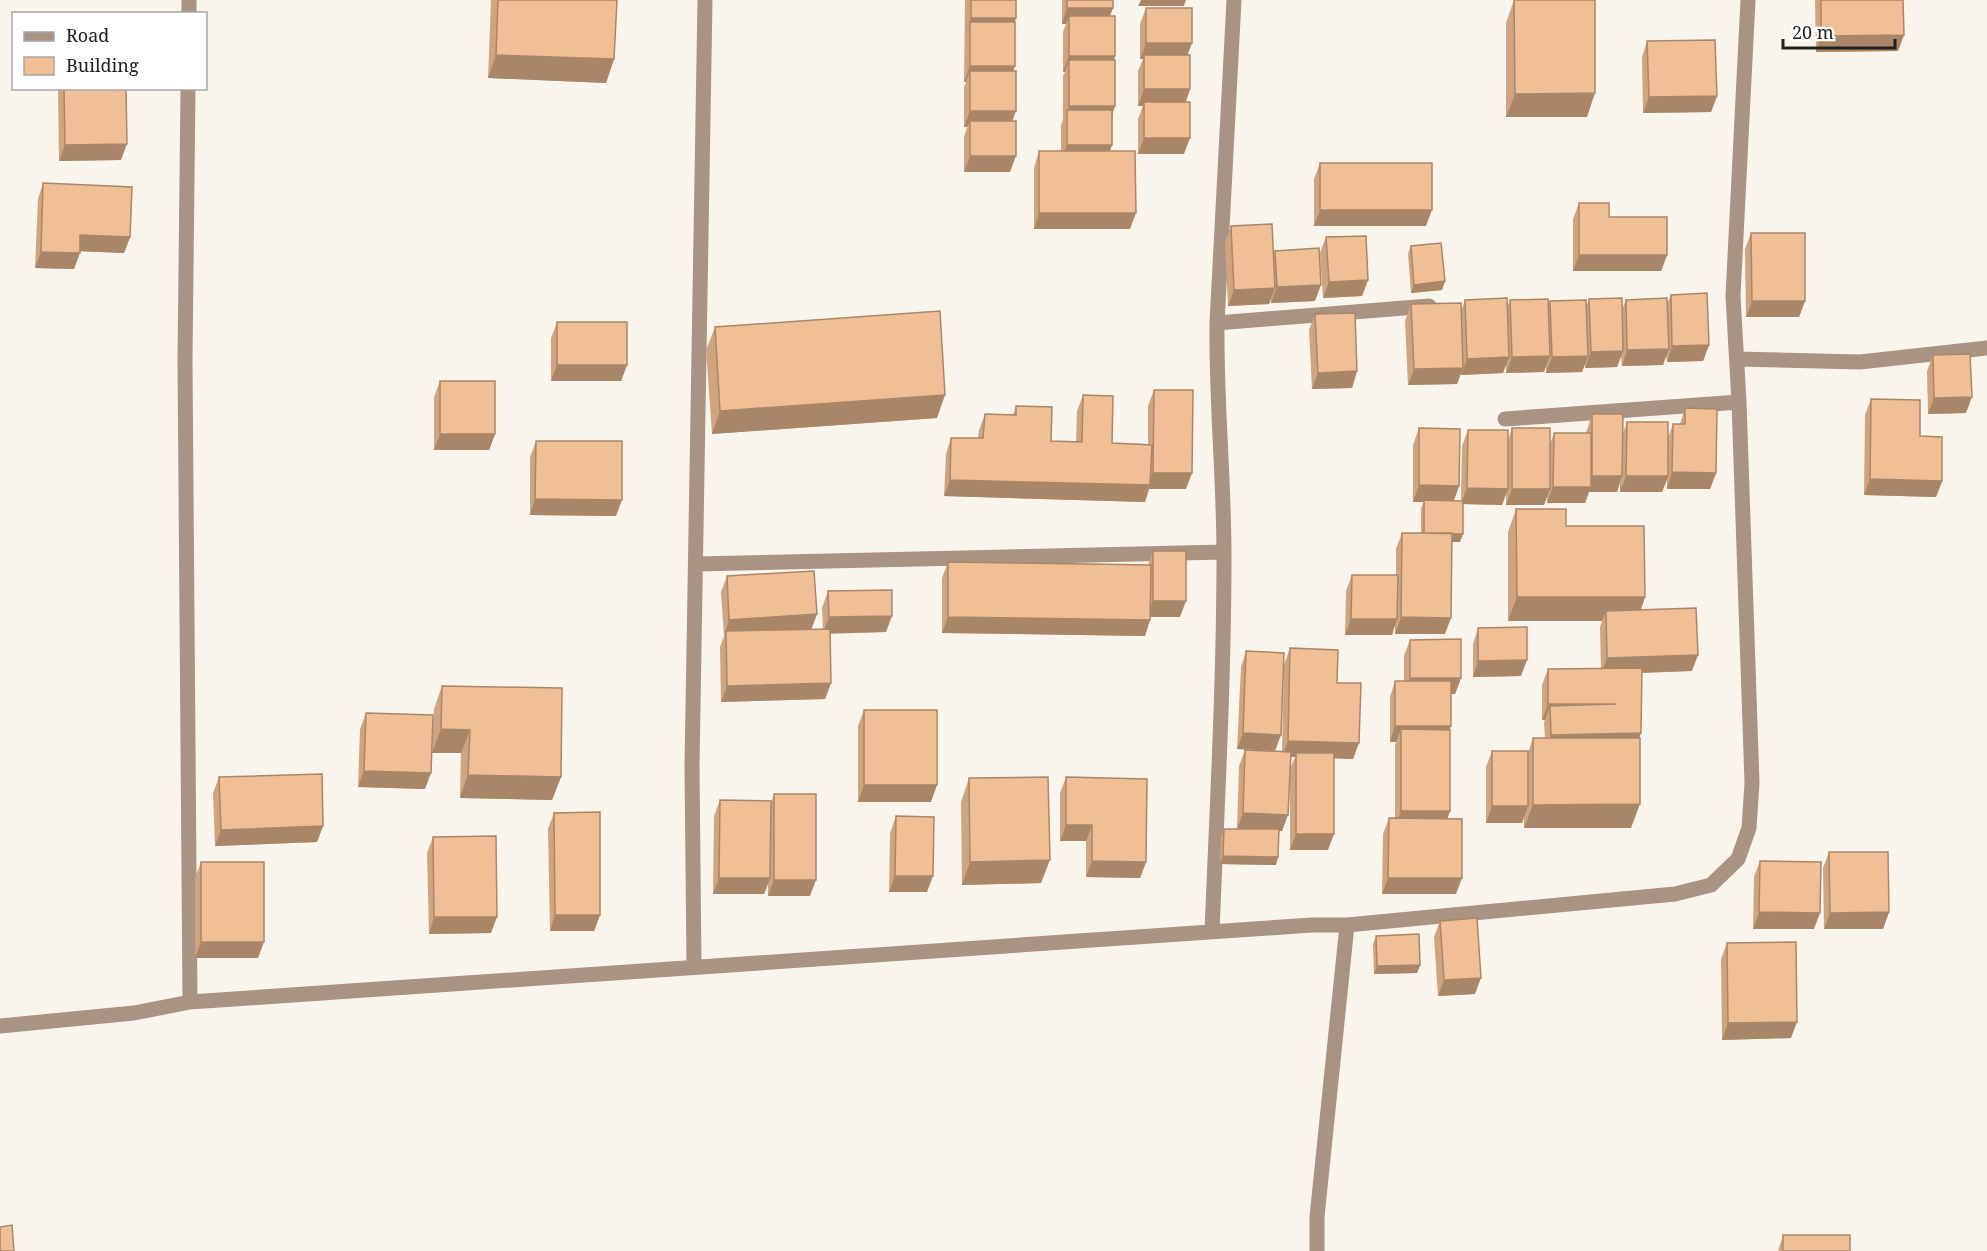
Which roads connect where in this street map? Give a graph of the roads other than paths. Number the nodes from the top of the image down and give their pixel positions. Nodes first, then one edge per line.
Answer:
1 (705, 0) edge
2 (1234, 0) edge
3 (1748, 0) edge
4 (188, 90) edge
5 (1444, 304) edge
6 (1217, 323) junction
7 (1987, 348) edge
8 (1737, 359) junction
9 (1740, 402) junction
10 (1505, 418) dead end
11 (1224, 552) junction
12 (696, 564) junction
13 (1347, 926) junction
14 (1212, 932) junction
15 (694, 966) junction
16 (190, 1002) junction
17 (0, 1026) edge
18 (1317, 1251) edge

1 - 12 street
2 - 6 street
3 - 8 street
4 - 16 street
5 - 6 street
6 - 11 street
7 - 8 street
8 - 9 street
9 - 10 street
9 - 13 street
11 - 12 street
11 - 14 street
12 - 15 street
13 - 14 street
13 - 18 street
14 - 15 street
15 - 16 street
16 - 17 street

